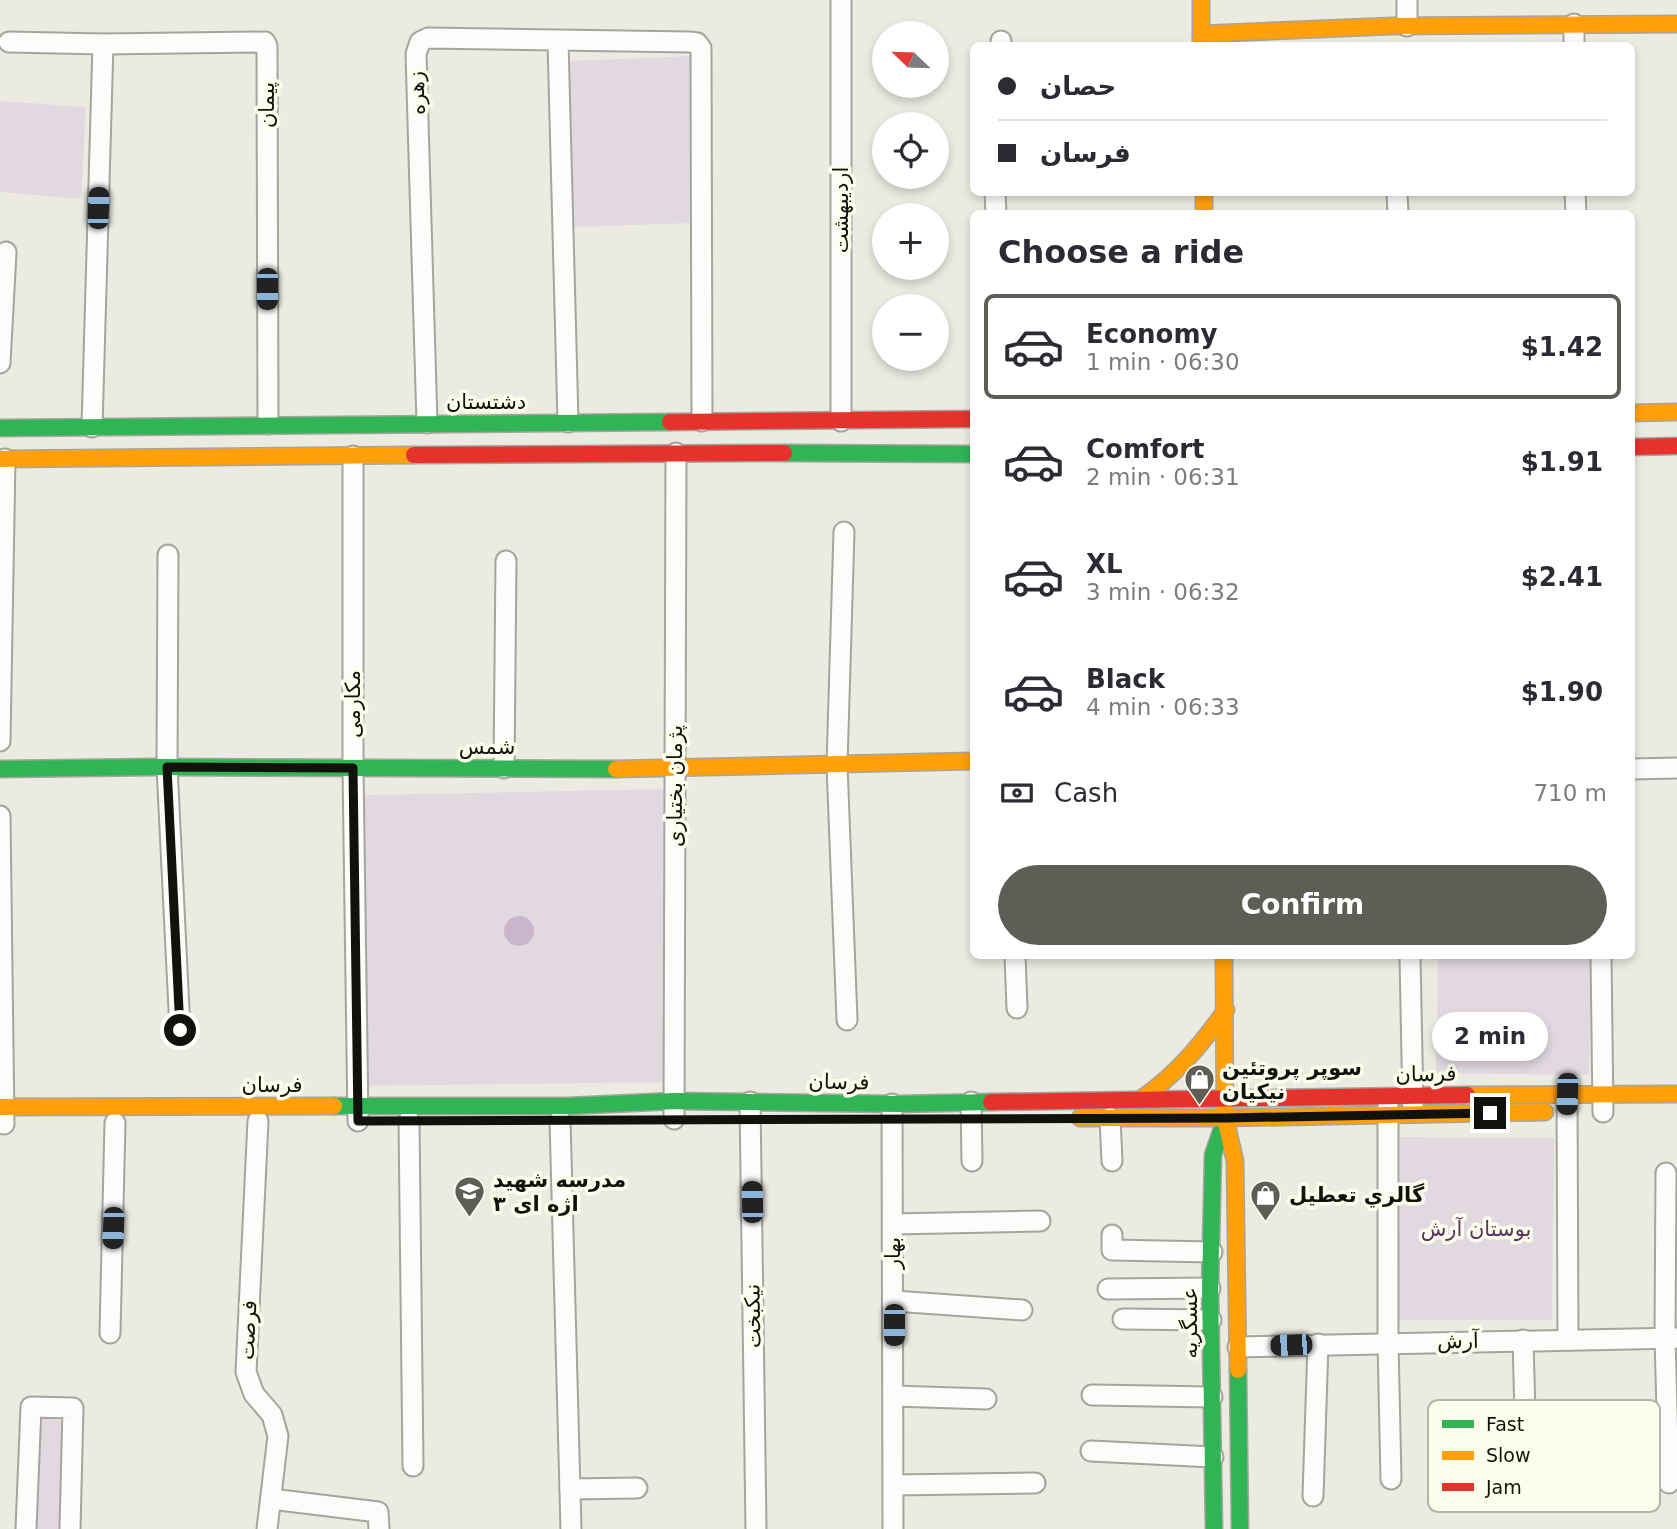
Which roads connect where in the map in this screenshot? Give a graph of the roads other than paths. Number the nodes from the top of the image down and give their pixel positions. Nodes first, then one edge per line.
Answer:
1 (841, 0) edge
2 (1200, 0) edge
3 (1407, 0) edge
4 (1574, 24) junction
5 (1677, 24) edge
6 (1397, 33) edge
7 (1201, 40) edge
8 (558, 41) junction
9 (9, 42) dead end
10 (1574, 42) edge
11 (103, 44) junction
12 (6, 252) dead end
13 (0, 363) edge
14 (1677, 412) edge
15 (1635, 413) edge
16 (970, 419) edge
17 (702, 421) junction
18 (841, 421) junction
19 (568, 422) junction
20 (427, 423) junction
21 (268, 424) junction
22 (242, 425) junction
23 (92, 427) junction
24 (0, 428) edge
25 (1677, 446) edge
26 (1635, 447) edge
27 (676, 453) junction
28 (970, 454) edge
29 (353, 456) junction
30 (245, 457) junction
31 (3, 459) edge
32 (844, 532) dead end
33 (168, 555) dead end
34 (506, 561) dead end
35 (0, 741) edge
36 (970, 761) edge
37 (837, 765) junction
38 (167, 767) junction
39 (353, 768) junction
40 (505, 768) junction
41 (675, 768) junction
42 (1677, 768) edge
43 (0, 769) edge
44 (1635, 769) edge
45 (0, 816) edge
46 (1015, 959) edge
47 (1224, 959) edge
48 (1410, 959) edge
49 (1601, 959) edge
50 (1017, 1008) dead end
51 (1226, 1010) junction
52 (847, 1020) dead end
53 (180, 1030) dead end
54 (1677, 1094) edge
55 (1226, 1098) junction
56 (1141, 1099) junction
57 (1388, 1105) junction
58 (1413, 1105) junction
59 (1589, 1107) junction
60 (892, 1111) junction
61 (358, 1113) junction
62 (976, 1113) junction
63 (674, 1115) junction
64 (751, 1115) junction
65 (2, 1116) edge
66 (1068, 1118) dead end
67 (1110, 1118) junction
68 (1225, 1118) junction
69 (815, 1119) dead end
70 (409, 1120) junction
71 (560, 1120) junction
72 (624, 1120) dead end
73 (258, 1121) junction
74 (116, 1122) junction
75 (26, 1123) dead end
76 (64, 1123) dead end
77 (972, 1161) dead end
78 (1112, 1161) dead end
79 (1666, 1173) dead end
80 (1040, 1221) dead end
81 (893, 1224) junction
82 (1112, 1235) dead end
83 (1212, 1252) junction
84 (1210, 1288) junction
85 (1108, 1289) dead end
86 (894, 1301) junction
87 (1022, 1310) dead end
88 (1123, 1319) dead end
89 (1211, 1320) junction
90 (110, 1333) dead end
91 (1671, 1338) edge
92 (1523, 1340) junction
93 (1568, 1340) junction
94 (1388, 1342) junction
95 (1318, 1343) junction
96 (1238, 1347) junction
97 (1092, 1395) dead end
98 (894, 1396) junction
99 (1212, 1397) junction
100 (986, 1399) dead end
101 (1525, 1400) edge
102 (1091, 1451) dead end
103 (1213, 1457) junction
104 (413, 1466) dead end
105 (1391, 1479) dead end
106 (1035, 1483) dead end
107 (1669, 1483) dead end
108 (894, 1485) junction
109 (637, 1488) dead end
110 (570, 1489) junction
111 (1313, 1496) dead end
112 (271, 1499) junction
113 (26, 1529) edge
114 (70, 1529) edge
115 (267, 1529) edge
116 (379, 1529) edge
117 (571, 1529) edge
118 (756, 1529) edge
119 (893, 1529) edge
120 (1214, 1529) edge
121 (1240, 1529) edge

1 - 18 street, اردیبهشت
2 - 7 street
3 - 6 street
4 - 5 street
4 - 6 street
4 - 10 street
6 - 7 street
8 - 17 street, زهره
8 - 19 street
8 - 20 street, زهره
9 - 11 street, پیمان
11 - 21 street, پیمان
11 - 23 street
12 - 13 street
14 - 15 street
16 - 18 street, دشتستان
17 - 18 street, دشتستان
17 - 19 street, دشتستان
19 - 20 street, دشتستان
20 - 21 street, دشتستان
21 - 22 street, دشتستان
22 - 23 street, دشتستان
22 - 30 street
23 - 24 street, دشتستان
25 - 26 street
27 - 28 street
27 - 29 street
27 - 41 street, پژمان بختیاری
29 - 30 street
29 - 39 street, مکارمی
30 - 31 street
31 - 35 street
32 - 37 street
33 - 38 street
34 - 40 street
36 - 37 street, شمس
37 - 41 street, شمس
37 - 52 street
38 - 39 street, شمس
38 - 43 street, شمس
38 - 53 street
39 - 40 street, شمس
39 - 61 street, مکارمی
40 - 41 street, شمس
41 - 63 street, پژمان بختیاری
42 - 44 street
45 - 65 street
46 - 50 street
47 - 51 street, عسگریه
48 - 58 street
49 - 59 street
51 - 55 street, عسگریه
51 - 56 street
54 - 59 street, فرسان
55 - 56 street, فرسان
55 - 57 street, فرسان
55 - 68 street, عسگریه
56 - 62 street, فرسان
57 - 58 street, فرسان
57 - 68 street, فرسان
57 - 94 street
58 - 59 street, فرسان
59 - 93 street
60 - 62 street, فرسان
60 - 64 street, فرسان
60 - 69 street, فرسان
60 - 81 street, بهار
61 - 63 street, فرسان
61 - 65 street, فرسان
61 - 70 street, فرسان
61 - 73 street, فرسان
62 - 77 street
63 - 64 street, فرسان
64 - 118 street, نیکبخت
65 - 75 street
66 - 67 street, فرسان
67 - 68 street, فرسان
67 - 78 street
68 - 83 street, عسگریه
68 - 96 street, عسگریه
70 - 71 street, فرسان
70 - 104 street
71 - 72 street, فرسان
71 - 110 street
73 - 74 street, فرسان
73 - 112 street, فرصت
74 - 76 street, فرسان
74 - 90 street
79 - 91 street
80 - 81 street
81 - 86 street, بهار
82 - 83 street
83 - 84 street, عسگریه
84 - 85 street
84 - 89 street, عسگریه
86 - 87 street
86 - 98 street, بهار
88 - 89 street
89 - 99 street, عسگریه
91 - 93 street, آرش
91 - 107 street
92 - 93 street, آرش
92 - 94 street, آرش
92 - 101 street
94 - 95 street, آرش
94 - 105 street
95 - 96 street, آرش
95 - 111 street
96 - 121 street, عسگریه
97 - 99 street
98 - 100 street
98 - 108 street, بهار
99 - 103 street, عسگریه
102 - 103 street
103 - 120 street, عسگریه
106 - 108 street
108 - 119 street, بهار
109 - 110 street
110 - 117 street
112 - 115 street, فرصت
112 - 116 street
113 - 114 street

